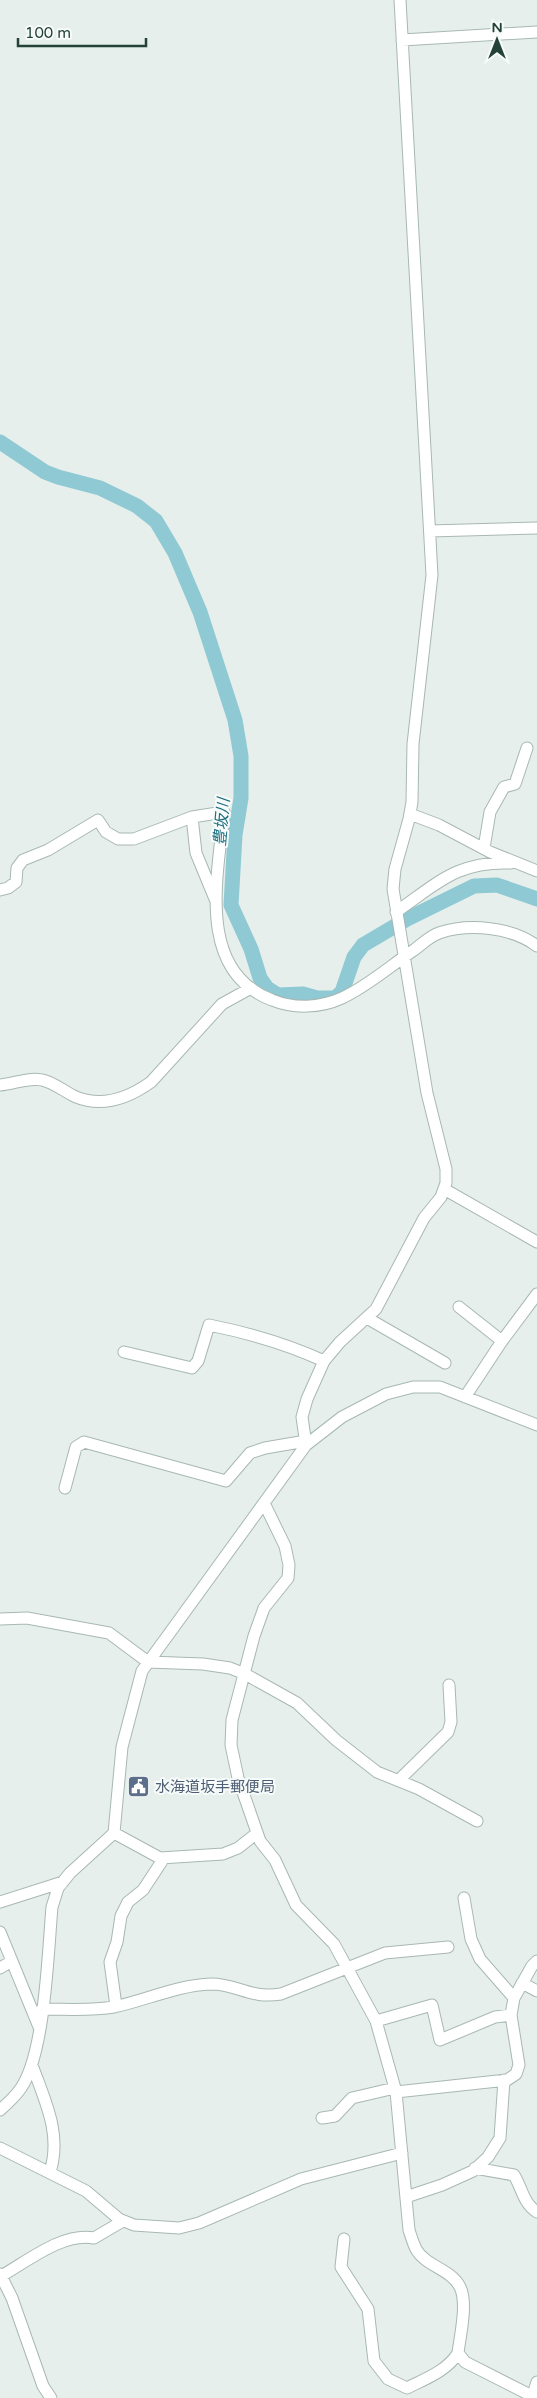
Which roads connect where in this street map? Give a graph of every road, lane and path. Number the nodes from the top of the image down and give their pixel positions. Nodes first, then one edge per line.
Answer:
1 (400, 0) edge
2 (537, 32) edge
3 (402, 40) junction
4 (537, 528) edge
5 (430, 531) junction
6 (527, 748) dead end
7 (410, 814) junction
8 (192, 817) junction
9 (484, 848) junction
10 (518, 863) junction
11 (537, 871) edge
12 (0, 890) edge
13 (216, 902) junction
14 (396, 915) junction
15 (537, 946) edge
16 (403, 955) junction
17 (251, 988) junction
18 (0, 1085) edge
19 (444, 1189) junction
20 (537, 1242) edge
21 (537, 1294) edge
22 (459, 1307) dead end
23 (367, 1318) junction
24 (502, 1341) junction
25 (124, 1352) dead end
26 (324, 1361) junction
27 (444, 1363) dead end
28 (466, 1397) junction
29 (537, 1425) edge
30 (306, 1443) junction
31 (65, 1488) dead end
32 (264, 1503) junction
33 (0, 1619) edge
34 (148, 1662) junction
35 (245, 1674) junction
36 (449, 1685) dead end
37 (398, 1780) junction
38 (477, 1821) dead end
39 (114, 1833) junction
40 (257, 1833) junction
41 (164, 1858) junction
42 (63, 1882) junction
43 (464, 1898) dead end
44 (0, 1902) edge
45 (0, 1932) edge
46 (448, 1947) dead end
47 (12, 1961) junction
48 (537, 1961) edge
49 (348, 1966) junction
50 (0, 1968) edge
51 (522, 1983) junction
52 (537, 1991) edge
53 (514, 1998) junction
54 (116, 2006) junction
55 (42, 2009) junction
56 (512, 2015) junction
57 (376, 2021) junction
58 (40, 2029) junction
59 (32, 2065) junction
60 (504, 2080) junction
61 (396, 2090) junction
62 (0, 2110) edge
63 (322, 2118) dead end
64 (0, 2148) edge
65 (402, 2152) junction
66 (475, 2168) junction
67 (50, 2172) junction
68 (406, 2197) junction
69 (537, 2212) edge
70 (123, 2220) junction
71 (344, 2239) dead end
72 (0, 2275) edge
73 (458, 2353) junction
74 (537, 2382) edge
75 (408, 2393) edge
76 (532, 2397) edge
77 (50, 2398) edge

1 - 3 street
2 - 3 street
3 - 5 street
4 - 5 street
5 - 7 street
6 - 9 street
7 - 9 street
7 - 14 street
8 - 12 street
8 - 13 street
8 - 13 street
9 - 10 street
10 - 11 street
10 - 14 street
13 - 17 street
14 - 16 street
15 - 16 street
16 - 17 street
16 - 19 street
17 - 18 street
19 - 20 street
19 - 23 street
21 - 24 street
22 - 24 street
23 - 26 street
23 - 27 street
24 - 28 street
25 - 26 street
26 - 30 street
28 - 29 street
28 - 30 street
30 - 31 street
30 - 32 street
32 - 34 street
32 - 35 street
33 - 34 street
34 - 35 street
34 - 39 street
35 - 37 street
35 - 40 street
36 - 37 street
37 - 38 street
39 - 41 street
39 - 42 street
40 - 41 street
40 - 49 street
41 - 54 street
42 - 44 street
42 - 55 street
43 - 53 street
45 - 47 street
46 - 49 street
47 - 50 street
47 - 58 street
48 - 51 street
49 - 54 street
49 - 57 street
51 - 52 street
51 - 53 street
53 - 56 street
54 - 55 street
55 - 58 street
56 - 57 street
56 - 60 street
57 - 61 street
58 - 59 street
59 - 62 street
59 - 67 street
60 - 61 street
60 - 66 street
61 - 63 street
61 - 65 street
64 - 67 street
65 - 68 street
65 - 70 street
66 - 68 street
66 - 69 street
67 - 70 street
68 - 73 street
70 - 72 street
71 - 75 street
72 - 77 street
73 - 75 street
73 - 76 street
74 - 76 street

